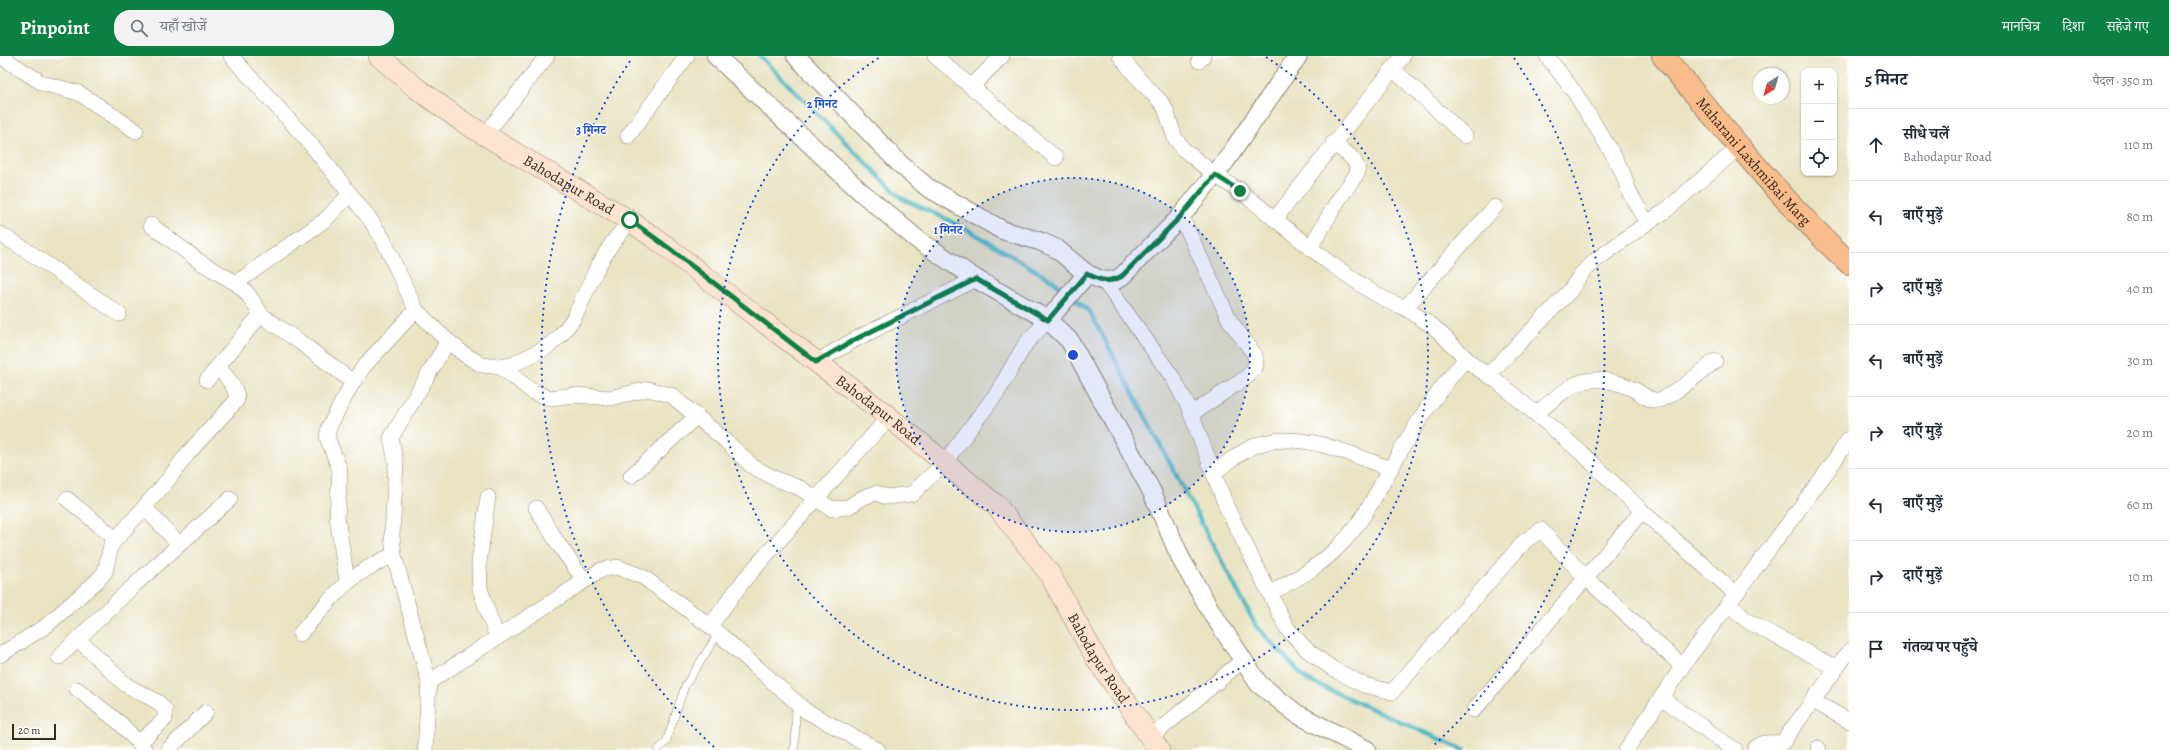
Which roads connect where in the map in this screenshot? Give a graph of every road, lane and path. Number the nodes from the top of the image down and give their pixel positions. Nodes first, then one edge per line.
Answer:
1 (0, 56) edge
2 (231, 56) edge
3 (379, 56) edge
4 (548, 56) edge
5 (687, 56) edge
6 (716, 56) edge
7 (796, 56) edge
8 (935, 56) edge
9 (1002, 56) edge
10 (1120, 56) edge
11 (1298, 56) edge
12 (1547, 56) edge
13 (1663, 56) edge
14 (1398, 60) edge
15 (971, 87) junction
16 (136, 131) dead end
17 (485, 135) junction
18 (628, 136) dead end
19 (1465, 136) dead end
20 (1333, 143) junction
21 (1739, 147) junction
22 (1056, 158) dead end
23 (1215, 175) junction
24 (350, 194) junction
25 (1495, 207) dead end
26 (1181, 216) junction
27 (1275, 219) junction
28 (630, 220) junction
29 (1647, 223) junction
30 (151, 225) dead end
31 (0, 234) edge
32 (1310, 248) junction
33 (1849, 263) edge
34 (976, 279) junction
35 (1083, 279) junction
36 (1104, 282) junction
37 (236, 283) junction
38 (1405, 308) junction
39 (416, 310) junction
40 (119, 314) dead end
41 (261, 314) junction
42 (1052, 315) junction
43 (448, 341) junction
44 (1466, 359) junction
45 (816, 362) junction
46 (1715, 362) dead end
47 (218, 366) junction
48 (501, 367) junction
49 (1488, 375) junction
50 (207, 380) dead end
51 (353, 382) junction
52 (1191, 414) junction
53 (1536, 414) junction
54 (697, 416) junction
55 (889, 417) junction
56 (1849, 439) edge
57 (944, 463) junction
58 (1391, 469) junction
59 (1214, 472) junction
60 (631, 476) dead end
61 (488, 497) dead end
62 (818, 497) junction
63 (67, 499) dead end
64 (230, 499) dead end
65 (145, 508) junction
66 (536, 508) dead end
67 (1642, 512) junction
68 (116, 539) junction
69 (179, 544) junction
70 (394, 555) junction
71 (1585, 577) junction
72 (584, 580) junction
73 (347, 581) junction
74 (1270, 593) junction
75 (1732, 599) junction
76 (714, 630) junction
77 (300, 634) dead end
78 (497, 638) junction
79 (78, 639) junction
80 (1849, 651) edge
81 (0, 655) edge
82 (59, 657) dead end
83 (1243, 660) junction
84 (1682, 666) junction
85 (1836, 668) junction
86 (429, 682) junction
87 (77, 690) dead end
88 (1661, 698) junction
89 (796, 702) junction
90 (1813, 702) junction
91 (1474, 710) dead end
92 (206, 712) dead end
93 (1849, 721) edge
94 (1155, 744) edge
95 (142, 747) edge
96 (168, 750) edge
97 (425, 750) edge
98 (658, 750) edge
99 (793, 750) edge
100 (878, 750) edge
101 (1367, 750) edge
102 (1626, 750) edge
103 (1735, 750) edge
104 (1754, 750) edge

1 - 16 street
2 - 24 street
3 - 17 main road, Bahodapur Road
4 - 17 street
5 - 18 street
6 - 34 street
7 - 35 street
8 - 15 street
9 - 15 street
10 - 23 street
11 - 23 street
12 - 29 street
13 - 21 main road, Maharani LaxhmiBai Marg
14 - 19 street
14 - 20 street
15 - 22 street
17 - 28 main road, Bahodapur Road
20 - 27 street
20 - 32 street
21 - 29 street
21 - 33 main road, Maharani LaxhmiBai Marg
23 - 26 street
23 - 27 street
24 - 37 street
24 - 39 street
25 - 38 street
26 - 36 street
26 - 52 street
27 - 32 street
28 - 45 main road, Bahodapur Road
28 - 48 street
29 - 49 street
30 - 37 street
31 - 40 street
32 - 38 street
34 - 42 street
34 - 45 street
35 - 36 street
35 - 42 street
36 - 52 street
37 - 41 street
38 - 44 street
39 - 43 street
39 - 51 street
41 - 47 street
41 - 51 street
42 - 57 street
42 - 83 street
43 - 48 street
43 - 70 street
44 - 49 street
44 - 58 street
45 - 55 main road, Bahodapur Road
46 - 53 street
47 - 50 street
47 - 65 street
48 - 54 street
49 - 53 street
51 - 73 street
52 - 59 street
53 - 67 street
54 - 60 street
54 - 62 street
55 - 57 main road, Bahodapur Road
55 - 62 street
56 - 75 street
57 - 62 street
57 - 94 main road, Bahodapur Road
58 - 59 street
58 - 74 street
59 - 74 street
61 - 78 street
62 - 76 street
63 - 68 street
64 - 69 street
65 - 68 street
65 - 69 street
66 - 72 street
67 - 71 street
67 - 75 street
68 - 81 street
69 - 79 street
70 - 73 street
70 - 86 street
71 - 74 street
71 - 84 street
71 - 91 street
72 - 76 street
72 - 78 street
73 - 77 street
75 - 84 street
75 - 85 street
76 - 89 street
76 - 98 lane
78 - 86 street
79 - 82 street
79 - 95 street
80 - 85 street
83 - 94 street
83 - 101 street
84 - 88 street
85 - 90 street
86 - 97 street
87 - 95 street
88 - 102 street
88 - 103 street
89 - 99 lane
89 - 100 street
90 - 93 street
90 - 104 street
92 - 96 street

